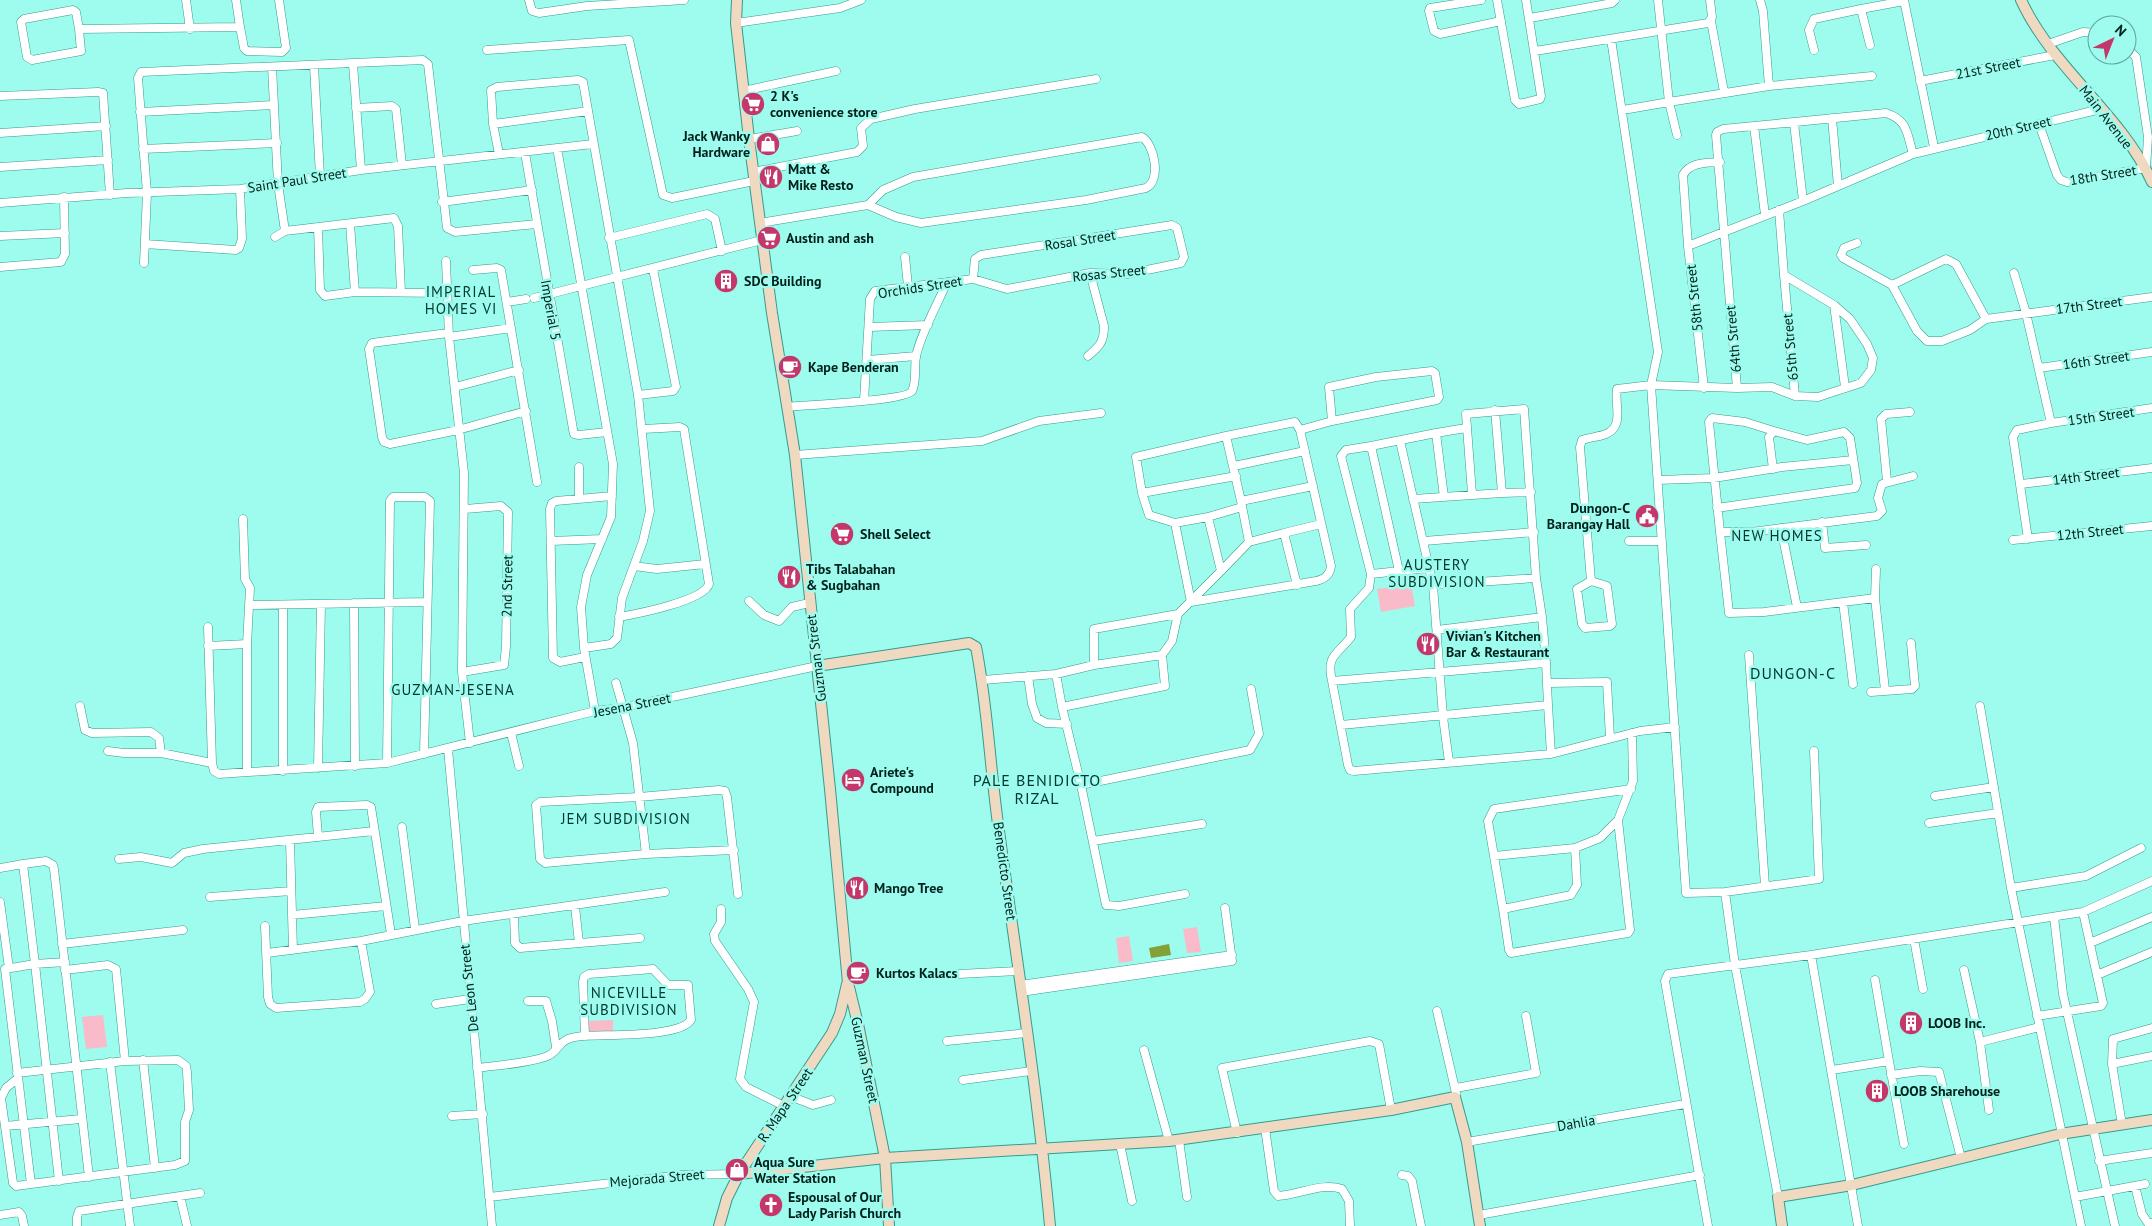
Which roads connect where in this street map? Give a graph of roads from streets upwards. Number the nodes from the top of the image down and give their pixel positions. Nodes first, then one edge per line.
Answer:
1 (186, 0) edge
2 (236, 0) edge
3 (279, 0) edge
4 (684, 0) edge
5 (736, 0) edge
6 (861, 0) edge
7 (1481, 0) edge
8 (1497, 0) edge
9 (1526, 0) edge
10 (1615, 0) edge
11 (1658, 0) edge
12 (1710, 0) edge
13 (1760, 0) edge
14 (1904, 0) edge
15 (2021, 0) edge
16 (586, 3) edge
17 (529, 4) edge
18 (1861, 9) junction
19 (1530, 18) junction
20 (1711, 21) junction
21 (1501, 22) junction
22 (736, 23) junction
23 (240, 28) junction
24 (79, 29) junction
25 (190, 29) junction
26 (1661, 30) junction
27 (2087, 32) edge
28 (1610, 39) junction
29 (2048, 44) junction
30 (1870, 45) dead end
31 (487, 50) dead end
32 (1814, 50) dead end
33 (1535, 51) junction
34 (2055, 55) junction
35 (353, 64) junction
36 (2137, 64) edge
37 (314, 66) junction
38 (272, 67) junction
39 (836, 71) dead end
40 (1872, 76) dead end
41 (1096, 79) dead end
42 (1920, 81) junction
43 (1769, 86) junction
44 (743, 91) junction
45 (1724, 92) junction
46 (0, 96) edge
47 (1668, 102) junction
48 (274, 105) junction
49 (356, 108) junction
50 (2102, 108) junction
51 (1623, 110) junction
52 (588, 111) junction
53 (140, 112) junction
54 (1832, 118) junction
55 (1794, 123) junction
56 (493, 124) junction
57 (2038, 124) junction
58 (106, 126) junction
59 (1754, 126) junction
60 (796, 131) dead end
61 (0, 133) edge
62 (1677, 135) dead end
63 (749, 139) junction
64 (277, 143) junction
65 (593, 144) junction
66 (1934, 147) junction
67 (557, 148) junction
68 (143, 149) junction
69 (525, 153) junction
70 (499, 154) junction
71 (1913, 154) junction
72 (108, 160) junction
73 (438, 161) junction
74 (1720, 162) junction
75 (402, 165) junction
76 (0, 167) edge
77 (2146, 168) junction
78 (361, 170) junction
79 (320, 176) junction
80 (754, 176) junction
81 (2152, 182) edge
82 (278, 184) junction
83 (1838, 186) junction
84 (240, 189) junction
85 (532, 190) junction
86 (147, 193) junction
87 (110, 196) junction
88 (64, 198) junction
89 (1803, 201) junction
90 (442, 202) junction
91 (0, 203) edge
92 (868, 205) junction
93 (1779, 210) junction
94 (1765, 215) junction
95 (760, 223) junction
96 (350, 224) junction
97 (537, 224) junction
98 (318, 227) junction
99 (285, 231) junction
100 (1724, 231) junction
101 (65, 233) junction
102 (0, 236) edge
103 (275, 238) dead end
104 (609, 238) junction
105 (762, 240) junction
106 (1857, 243) dead end
107 (145, 244) junction
108 (1688, 246) junction
109 (722, 251) junction
110 (905, 257) dead end
111 (1184, 257) joint
112 (446, 261) dead end
113 (144, 263) dead end
114 (0, 267) edge
115 (653, 269) junction
116 (473, 270) dead end
117 (1090, 273) junction
118 (2014, 273) dead end
119 (1784, 275) junction
120 (616, 278) junction
121 (972, 279) junction
122 (947, 282) junction
123 (1892, 285) junction
124 (581, 286) junction
125 (908, 286) junction
126 (355, 292) junction
127 (401, 292) junction
128 (445, 293) junction
129 (548, 294) junction
130 (2152, 297) edge
131 (507, 302) junction
132 (1834, 305) junction
133 (2026, 313) junction
134 (1986, 319) junction
135 (928, 325) junction
136 (869, 327) junction
137 (512, 328) junction
138 (448, 335) junction
139 (2152, 352) edge
140 (916, 356) junction
141 (1088, 356) dead end
142 (868, 360) junction
143 (2039, 368) junction
144 (518, 370) junction
145 (1651, 385) junction
146 (455, 387) junction
147 (1845, 387) junction
148 (1704, 388) junction
149 (1737, 388) junction
150 (638, 395) junction
151 (1795, 396) junction
152 (864, 401) junction
153 (787, 407) junction
154 (2152, 408) edge
155 (1495, 410) junction
156 (526, 411) junction
157 (1910, 412) dead end
158 (1101, 413) dead end
159 (1332, 420) junction
160 (2051, 423) junction
161 (1466, 428) junction
162 (643, 429) junction
163 (458, 430) junction
164 (1300, 430) junction
165 (1774, 431) junction
166 (607, 432) junction
167 (1436, 433) junction
168 (1226, 436) junction
169 (1400, 441) junction
170 (1371, 446) junction
171 (1305, 451) junction
172 (794, 455) junction
173 (1853, 460) junction
174 (1234, 466) junction
175 (578, 467) dead end
176 (2152, 468) edge
177 (1773, 469) junction
178 (1236, 476) junction
179 (1913, 476) dead end
180 (1714, 478) junction
181 (1658, 480) junction
182 (1887, 481) junction
183 (537, 482) dead end
184 (2021, 484) junction
185 (1313, 486) junction
186 (1531, 492) junction
187 (1502, 493) junction
188 (1142, 494) junction
189 (1472, 494) junction
190 (612, 496) junction
191 (1444, 497) junction
192 (579, 498) junction
193 (1413, 499) junction
194 (1242, 504) junction
195 (1717, 508) junction
196 (465, 509) junction
197 (1208, 517) junction
198 (243, 519) dead end
199 (1822, 522) junction
200 (1175, 523) junction
201 (1321, 524) junction
202 (2152, 526) edge
203 (1781, 528) junction
204 (1534, 532) junction
205 (1720, 532) junction
206 (1284, 533) junction
207 (602, 539) junction
208 (2028, 539) junction
209 (2013, 540) dead end
210 (552, 541) junction
211 (1424, 541) junction
212 (1629, 541) dead end
213 (1662, 541) junction
214 (1249, 542) junction
215 (1866, 545) dead end
216 (705, 564) junction
217 (634, 566) junction
218 (1429, 568) junction
219 (1876, 569) dead end
220 (1221, 571) junction
221 (1399, 571) junction
222 (1371, 574) junction
223 (1536, 578) junction
224 (1592, 582) junction
225 (1297, 585) junction
226 (1433, 585) junction
227 (1875, 598) junction
228 (749, 601) dead end
229 (426, 602) junction
230 (1191, 602) junction
231 (1843, 602) junction
232 (354, 603) junction
233 (391, 603) junction
234 (809, 603) junction
235 (321, 604) junction
236 (250, 605) junction
237 (283, 605) junction
238 (1797, 607) junction
239 (1178, 614) junction
240 (619, 617) junction
241 (1542, 617) junction
242 (208, 627) dead end
243 (1437, 630) junction
244 (1911, 643) dead end
245 (247, 644) junction
246 (208, 646) junction
247 (584, 648) junction
248 (1162, 655) junction
249 (1749, 655) dead end
250 (585, 657) junction
251 (1546, 663) junction
252 (1094, 665) junction
253 (817, 666) junction
254 (462, 672) junction
255 (1439, 672) junction
256 (1056, 674) junction
257 (1028, 676) junction
258 (982, 680) junction
259 (1332, 681) junction
260 (616, 683) dead end
261 (1548, 683) junction
262 (1853, 684) dead end
263 (1252, 689) dead end
264 (1885, 690) junction
265 (1871, 692) dead end
266 (80, 706) dead end
267 (1548, 706) junction
268 (1980, 706) dead end
269 (1062, 707) junction
270 (621, 708) junction
271 (595, 711) junction
272 (1443, 717) junction
273 (1067, 724) junction
274 (1341, 725) junction
275 (1675, 727) junction
276 (510, 733) junction
277 (1632, 733) junction
278 (1610, 738) junction
279 (470, 743) junction
280 (448, 749) junction
281 (108, 751) dead end
282 (1814, 751) dead end
283 (161, 753) junction
284 (424, 754) junction
285 (1551, 754) junction
286 (1449, 762) junction
287 (212, 763) junction
288 (387, 763) junction
289 (355, 766) junction
290 (519, 766) dead end
291 (318, 768) junction
292 (282, 770) junction
293 (247, 771) junction
294 (1082, 785) junction
295 (1994, 787) junction
296 (1631, 789) junction
297 (1935, 796) dead end
298 (639, 797) junction
299 (1998, 813) junction
300 (1618, 820) junction
301 (1929, 823) dead end
302 (1202, 824) dead end
303 (402, 827) dead end
304 (374, 830) junction
305 (318, 836) junction
306 (1093, 841) junction
307 (290, 842) junction
308 (1575, 848) junction
309 (2141, 848) dead end
310 (734, 850) junction
311 (646, 854) junction
312 (1494, 856) junction
313 (119, 859) dead end
314 (23, 864) junction
315 (0, 868) edge
316 (2152, 882) edge
317 (1765, 886) junction
318 (2011, 888) junction
319 (292, 891) junction
320 (665, 892) dead end
321 (1725, 892) junction
322 (738, 894) dead end
323 (1185, 894) dead end
324 (210, 897) dead end
325 (0, 902) edge
326 (386, 906) junction
327 (575, 906) junction
328 (1225, 908) dead end
329 (721, 909) dead end
330 (1503, 909) junction
331 (2083, 912) junction
332 (292, 915) junction
333 (514, 915) junction
334 (2054, 917) junction
335 (2152, 917) edge
336 (463, 921) junction
337 (2019, 923) junction
338 (265, 926) dead end
339 (415, 929) junction
340 (183, 930) dead end
341 (391, 934) junction
342 (640, 938) dead end
343 (1914, 939) junction
344 (361, 941) junction
345 (579, 943) junction
346 (62, 944) junction
347 (2090, 944) junction
348 (293, 950) junction
349 (2152, 952) edge
350 (267, 953) junction
351 (1811, 955) junction
352 (34, 964) junction
353 (1736, 965) junction
354 (65, 966) junction
355 (5, 969) edge
356 (1964, 970) dead end
357 (1019, 971) junction
358 (2097, 975) junction
359 (939, 976) dead end
360 (1875, 980) dead end
361 (848, 983) junction
362 (1021, 989) junction
363 (1923, 989) dead end
364 (470, 999) junction
365 (528, 1001) dead end
366 (436, 1004) dead end
367 (1437, 1011) dead end
368 (2067, 1013) junction
369 (1526, 1016) dead end
370 (2037, 1016) junction
371 (2040, 1027) junction
372 (2152, 1028) edge
373 (1027, 1033) junction
374 (585, 1036) junction
375 (947, 1041) dead end
376 (1980, 1042) junction
377 (556, 1047) junction
378 (1144, 1050) dead end
379 (2152, 1056) edge
380 (143, 1060) junction
381 (126, 1061) junction
382 (1889, 1061) junction
383 (110, 1062) junction
384 (2112, 1064) junction
385 (75, 1066) junction
386 (477, 1068) junction
387 (46, 1070) junction
388 (1832, 1070) junction
389 (1031, 1071) junction
390 (1891, 1075) junction
391 (18, 1076) junction
392 (963, 1080) dead end
393 (1456, 1093) junction
394 (790, 1096) junction
395 (831, 1100) dead end
396 (1685, 1104) junction
397 (784, 1106) junction
398 (1391, 1110) junction
399 (1989, 1110) dead end
400 (483, 1114) junction
401 (452, 1116) dead end
402 (81, 1119) junction
403 (2152, 1120) edge
404 (52, 1122) junction
405 (24, 1124) junction
406 (2122, 1125) junction
407 (5, 1126) junction
408 (1265, 1128) junction
409 (2092, 1129) junction
410 (1237, 1133) junction
411 (2060, 1134) junction
412 (1174, 1141) junction
413 (1467, 1142) junction
414 (1120, 1144) junction
415 (1904, 1144) dead end
416 (1043, 1148) junction
417 (2152, 1153) edge
418 (885, 1158) junction
419 (1960, 1158) junction
420 (2099, 1162) junction
421 (155, 1168) junction
422 (123, 1173) junction
423 (739, 1174) junction
424 (1402, 1175) dead end
425 (1700, 1175) junction
426 (89, 1177) junction
427 (59, 1181) junction
428 (31, 1184) junction
429 (2145, 1184) dead end
430 (1852, 1185) junction
431 (2135, 1186) junction
432 (2106, 1192) junction
433 (200, 1193) dead end
434 (180, 1196) junction
435 (489, 1197) junction
436 (1187, 1197) dead end
437 (1778, 1197) junction
438 (2075, 1197) junction
439 (1132, 1201) dead end
440 (128, 1203) junction
441 (0, 1215) edge
442 (1479, 1215) junction
443 (2152, 1224) edge
444 (24, 1226) edge
445 (77, 1226) edge
446 (130, 1226) edge
447 (187, 1226) edge
448 (492, 1226) edge
449 (719, 1226) edge
450 (889, 1226) edge
451 (1050, 1226) edge
452 (1350, 1226) edge
453 (1421, 1226) edge
454 (1480, 1226) edge
455 (1708, 1226) edge
456 (1782, 1226) edge
457 (1858, 1226) edge
458 (2081, 1226) edge
459 (2115, 1226) edge

1 - 25 street
2 - 23 street
3 - 23 street
4 - 16 street
5 - 22 street, Guzman Street
6 - 22 street
7 - 21 street
8 - 21 street
9 - 19 street
10 - 19 street
11 - 26 street
12 - 20 street
13 - 43 street
14 - 18 street
14 - 42 street
15 - 29 street, Main Avenue
16 - 17 street
18 - 30 street
18 - 32 street
19 - 33 street
20 - 26 street
20 - 45 street
21 - 33 street
22 - 44 street, Guzman Street
23 - 25 street
24 - 24 street
24 - 25 street
26 - 28 street
26 - 47 street
27 - 29 street
28 - 33 street
28 - 51 street
29 - 34 street, Main Avenue
31 - 80 street
34 - 42 street, 21st Street
34 - 50 street, Main Avenue
35 - 37 street
35 - 49 street
35 - 73 street
36 - 77 street
37 - 38 street
37 - 79 street
38 - 48 street
38 - 53 street
39 - 44 street
40 - 43 street
41 - 80 street
42 - 66 street
43 - 45 street
44 - 63 street, Guzman Street
45 - 47 street
46 - 58 street
47 - 51 street
47 - 62 street
48 - 53 street
48 - 64 street
49 - 75 street
49 - 78 street
50 - 57 street, 20th Street
50 - 77 street, Main Avenue
51 - 145 street
52 - 56 street
52 - 56 street
52 - 65 street
53 - 68 street
54 - 55 street
54 - 71 street
54 - 83 street
55 - 59 street
55 - 89 street
56 - 70 street
57 - 66 street, 20th Street
57 - 77 street, 18th Street
58 - 61 street
58 - 72 street
59 - 74 street, 64th Street
59 - 94 street
60 - 63 street
63 - 80 street, Guzman Street
64 - 68 street
64 - 82 street
65 - 67 street, Saint Paul Street
65 - 104 street
66 - 71 street, 20th Street
67 - 69 street, Saint Paul Street
67 - 124 street
68 - 86 street
69 - 70 street, Saint Paul Street
69 - 85 street, Imperial 5
70 - 73 street, Saint Paul Street
71 - 83 street, 20th Street
72 - 76 street
72 - 87 street
73 - 75 street, Saint Paul Street
73 - 90 street
74 - 100 street, 64th Street
74 - 108 street
75 - 78 street, Saint Paul Street
77 - 81 street, Main Avenue
78 - 79 street, Saint Paul Street
79 - 82 street, Saint Paul Street
80 - 95 street, Guzman Street
82 - 84 street, Saint Paul Street
82 - 99 street
83 - 89 street, 58th Street
84 - 86 street, Saint Paul Street
84 - 107 street
85 - 90 street
85 - 97 street, Imperial 5
86 - 87 street, Saint Paul Street
86 - 107 street
87 - 88 street, Saint Paul Street
88 - 91 street, Saint Paul Street
88 - 101 street
89 - 93 street, 58th Street
90 - 97 street
92 - 92 street
92 - 95 street
93 - 94 street, 58th Street
93 - 119 street, 65th Street
94 - 100 street, 58th Street
95 - 105 street, Guzman Street
96 - 98 street
96 - 126 street
96 - 127 street
97 - 129 street, Imperial 5
98 - 99 street
98 - 126 street
99 - 103 street
100 - 108 street, 58th Street
100 - 149 street, 64th Street
101 - 102 street
101 - 114 street
104 - 109 street
104 - 120 street
105 - 109 street
105 - 153 street, Guzman Street
106 - 123 street
107 - 113 street
108 - 148 street, 58th Street
109 - 115 street
110 - 125 street
111 - 117 street, Rosas Street
111 - 121 street, Rosal Street
112 - 128 street
115 - 120 street
115 - 150 street
116 - 131 street
117 - 121 street, Rosas Street
117 - 141 street
118 - 133 street
119 - 132 street
119 - 151 street, 65th Street
120 - 124 street
120 - 150 street
121 - 122 street, Orchids Street
122 - 125 street, Orchids Street
122 - 135 street
123 - 134 street
123 - 134 street
124 - 129 street
124 - 166 street
125 - 136 street, Orchids Street
126 - 127 street
127 - 128 street
128 - 138 street
129 - 131 street
129 - 166 street, Imperial 5
130 - 133 street, 17th Street
131 - 137 street
132 - 147 street
132 - 147 street, 65th Street
133 - 134 street, 17th Street
133 - 143 street
135 - 136 street
135 - 140 street
136 - 142 street
137 - 138 street
137 - 144 street
138 - 146 street
138 - 163 street
139 - 143 street, 16th Street
140 - 142 street
140 - 152 street
142 - 152 street
143 - 160 street
144 - 146 street
144 - 156 street
145 - 148 street
145 - 181 street
145 - 224 street
146 - 163 street
147 - 151 street, 65th Street
148 - 149 street
149 - 151 street, 64th Street
150 - 162 street
152 - 153 street
153 - 172 street, Guzman Street
154 - 160 street, 15th Street
155 - 161 street
155 - 186 street
155 - 187 street
156 - 163 street
156 - 183 street
157 - 182 street
158 - 172 street
159 - 159 street
159 - 164 street
160 - 184 street, 15th Street
161 - 167 street
161 - 189 street
162 - 216 street
162 - 217 street
163 - 196 street
164 - 168 street
164 - 171 street
165 - 173 street
165 - 177 street
165 - 180 street
166 - 190 street
167 - 169 street
167 - 191 street
168 - 174 street
168 - 188 street
169 - 170 street
169 - 193 street
170 - 221 street
170 - 222 street
171 - 174 street
171 - 185 street
172 - 234 street, Guzman Street
173 - 177 street
173 - 195 street
174 - 178 street
175 - 192 street
176 - 184 street, 14th Street
177 - 180 street
178 - 188 street
178 - 194 street
179 - 182 street
180 - 181 street
180 - 195 street
181 - 213 street
182 - 199 street
184 - 208 street, 15th Street
185 - 194 street
185 - 201 street
186 - 187 street
186 - 204 street
187 - 189 street
188 - 200 street
189 - 191 street
190 - 192 street
190 - 207 street
191 - 193 street
192 - 210 street
193 - 211 street
194 - 197 street
194 - 214 street
195 - 205 street
196 - 254 street
196 - 254 street, 2nd Street
197 - 200 street
197 - 220 street
198 - 236 street
199 - 203 street
199 - 215 street
200 - 230 street
201 - 206 street
201 - 225 street
202 - 208 street, 12th Street
203 - 205 street
203 - 238 street
204 - 211 street
204 - 223 street
205 - 238 street
206 - 214 street
206 - 225 street
207 - 210 street
207 - 247 street
208 - 209 street, 12th Street
210 - 250 street
211 - 218 street
212 - 213 street
213 - 275 street
214 - 220 street
216 - 217 street
216 - 240 street
217 - 240 street
218 - 221 street
218 - 226 street
219 - 227 street
220 - 230 street
221 - 222 street
222 - 259 street
223 - 226 street
223 - 241 street
224 - 224 street
225 - 230 street
226 - 243 street
227 - 231 street
227 - 264 street
228 - 234 street
229 - 233 street
229 - 233 street
229 - 284 street
230 - 239 street
231 - 238 street
231 - 262 street
232 - 233 street
232 - 235 street
232 - 289 street
233 - 288 street
234 - 253 street, Guzman Street
235 - 237 street
235 - 291 street
236 - 237 street
236 - 245 street
237 - 292 street
239 - 248 street
239 - 252 street
240 - 247 street
241 - 243 street
241 - 251 street
242 - 246 street
243 - 255 street
244 - 264 street
245 - 246 street
245 - 293 street
246 - 287 street
247 - 250 street
248 - 252 street
248 - 269 street
249 - 317 street
250 - 271 street
251 - 255 street
251 - 261 street
252 - 256 street
253 - 258 street, Benedicto Street
253 - 270 street, Jesena Street
253 - 361 street, Guzman Street
254 - 279 street
255 - 259 street
255 - 272 street
256 - 257 street
256 - 269 street
257 - 258 street
257 - 273 street
258 - 357 street, Benedicto Street
259 - 274 street
260 - 270 street
261 - 267 street
261 - 278 street
263 - 294 street
264 - 265 street
266 - 283 street
267 - 272 street
267 - 285 street
268 - 295 street
269 - 273 street
270 - 271 street, Jesena Street
270 - 298 street
271 - 276 street, Jesena Street
272 - 274 street
272 - 286 street
273 - 294 street
274 - 286 street
275 - 277 street
275 - 321 street
276 - 279 street, Jesena Street
276 - 290 street
277 - 278 street
277 - 296 street
278 - 285 street
279 - 280 street, Jesena Street
280 - 284 street, Jesena Street
280 - 336 street, De Leon Street
281 - 283 street
282 - 317 street
283 - 287 street
284 - 288 street, Jesena Street
285 - 286 street
287 - 293 street, Jesena Street
288 - 289 street, Jesena Street
289 - 291 street, Jesena Street
291 - 292 street, Jesena Street
292 - 293 street, Jesena Street
294 - 306 street
295 - 297 street
295 - 299 street
296 - 300 street
296 - 312 street
298 - 310 street
298 - 311 street
298 - 311 street
299 - 301 street
299 - 318 street
300 - 308 street
300 - 330 street
302 - 306 street
303 - 339 street
304 - 305 street
304 - 305 street
304 - 326 street
305 - 307 street
306 - 323 street
307 - 313 street
307 - 319 street
308 - 312 street
308 - 330 street
309 - 318 street
310 - 311 street
310 - 322 street
312 - 330 street
314 - 315 street
314 - 346 street
314 - 352 street
316 - 331 street
317 - 321 street
318 - 337 street
319 - 324 street
319 - 332 street
320 - 327 street
321 - 353 street
325 - 355 street
326 - 332 street
326 - 341 street
327 - 333 street
327 - 345 street
328 - 362 street
329 - 397 street
331 - 334 street
331 - 347 street
332 - 348 street
333 - 336 street
333 - 345 street
334 - 337 street
334 - 368 street
335 - 347 street
336 - 339 street
336 - 364 street, De Leon Street
337 - 343 street
337 - 370 street
338 - 350 street
339 - 341 street
340 - 346 street
341 - 344 street
342 - 345 street
343 - 351 street
343 - 363 street
344 - 348 street
344 - 350 street
346 - 354 street
347 - 358 street
348 - 350 street
349 - 358 street
351 - 353 street
351 - 388 street
352 - 354 street
352 - 355 street
352 - 387 street
353 - 396 street
353 - 437 street
354 - 381 street
354 - 385 street
355 - 391 street
356 - 376 street
357 - 359 street
357 - 362 street, Benedicto Street
358 - 368 street
360 - 382 street
361 - 394 street, R. Mapa Street
361 - 418 street, Guzman Street
362 - 373 street, Benedicto Street
364 - 366 street
364 - 386 street, De Leon Street
365 - 377 street
367 - 393 street
368 - 370 street
368 - 409 street
369 - 393 street
370 - 371 street
371 - 376 street
371 - 411 street
372 - 384 street
373 - 375 street
373 - 389 street, Benedicto Street
374 - 374 street
374 - 377 street
376 - 399 street
377 - 386 street
378 - 412 street
379 - 384 street
380 - 381 street
380 - 421 street
380 - 421 street
381 - 383 street
382 - 388 street
382 - 390 street
383 - 385 street
383 - 422 street
384 - 406 street
385 - 387 street
385 - 402 street
386 - 400 street, De Leon Street
387 - 391 street
387 - 404 street
388 - 430 street
389 - 392 street
389 - 416 street, Benedicto Street
390 - 415 street
390 - 419 street
391 - 405 street
391 - 407 street
393 - 398 street, Mejorada Street
393 - 413 street
394 - 395 street
394 - 397 street, R. Mapa Street
396 - 413 street, Dahlia
396 - 425 street
397 - 423 street, R. Mapa Street
398 - 408 street, Mejorada Street
398 - 410 street
400 - 401 street
400 - 435 street, De Leon Street
402 - 404 street
402 - 426 street
403 - 406 street
404 - 405 street
404 - 427 street
405 - 407 street
405 - 428 street
406 - 409 street
407 - 428 street
408 - 410 street, Mejorada Street
408 - 452 street
409 - 411 street
409 - 420 street
410 - 412 street, Mejorada Street
411 - 419 street
411 - 438 street
412 - 414 street, Mejorada Street
412 - 436 street
413 - 442 street
414 - 416 street, Mejorada Street
414 - 439 street
416 - 418 street, Mejorada Street
416 - 451 street, Benedicto Street
417 - 420 street
418 - 423 street, Mejorada Street
418 - 450 street, Guzman Street
419 - 430 street
420 - 432 street
421 - 422 street
422 - 426 street
422 - 440 street
423 - 435 street, Mejorada Street
423 - 449 street, R. Mapa Street
424 - 453 street
425 - 442 street
425 - 455 street
426 - 427 street
427 - 428 street
429 - 431 street
430 - 437 street
430 - 457 street
431 - 432 street
431 - 443 street
432 - 438 street
432 - 459 street
433 - 434 street
434 - 440 street
434 - 447 street
435 - 448 street, De Leon Street
437 - 456 street
438 - 458 street
440 - 445 street
440 - 446 street
441 - 444 street
442 - 454 street

